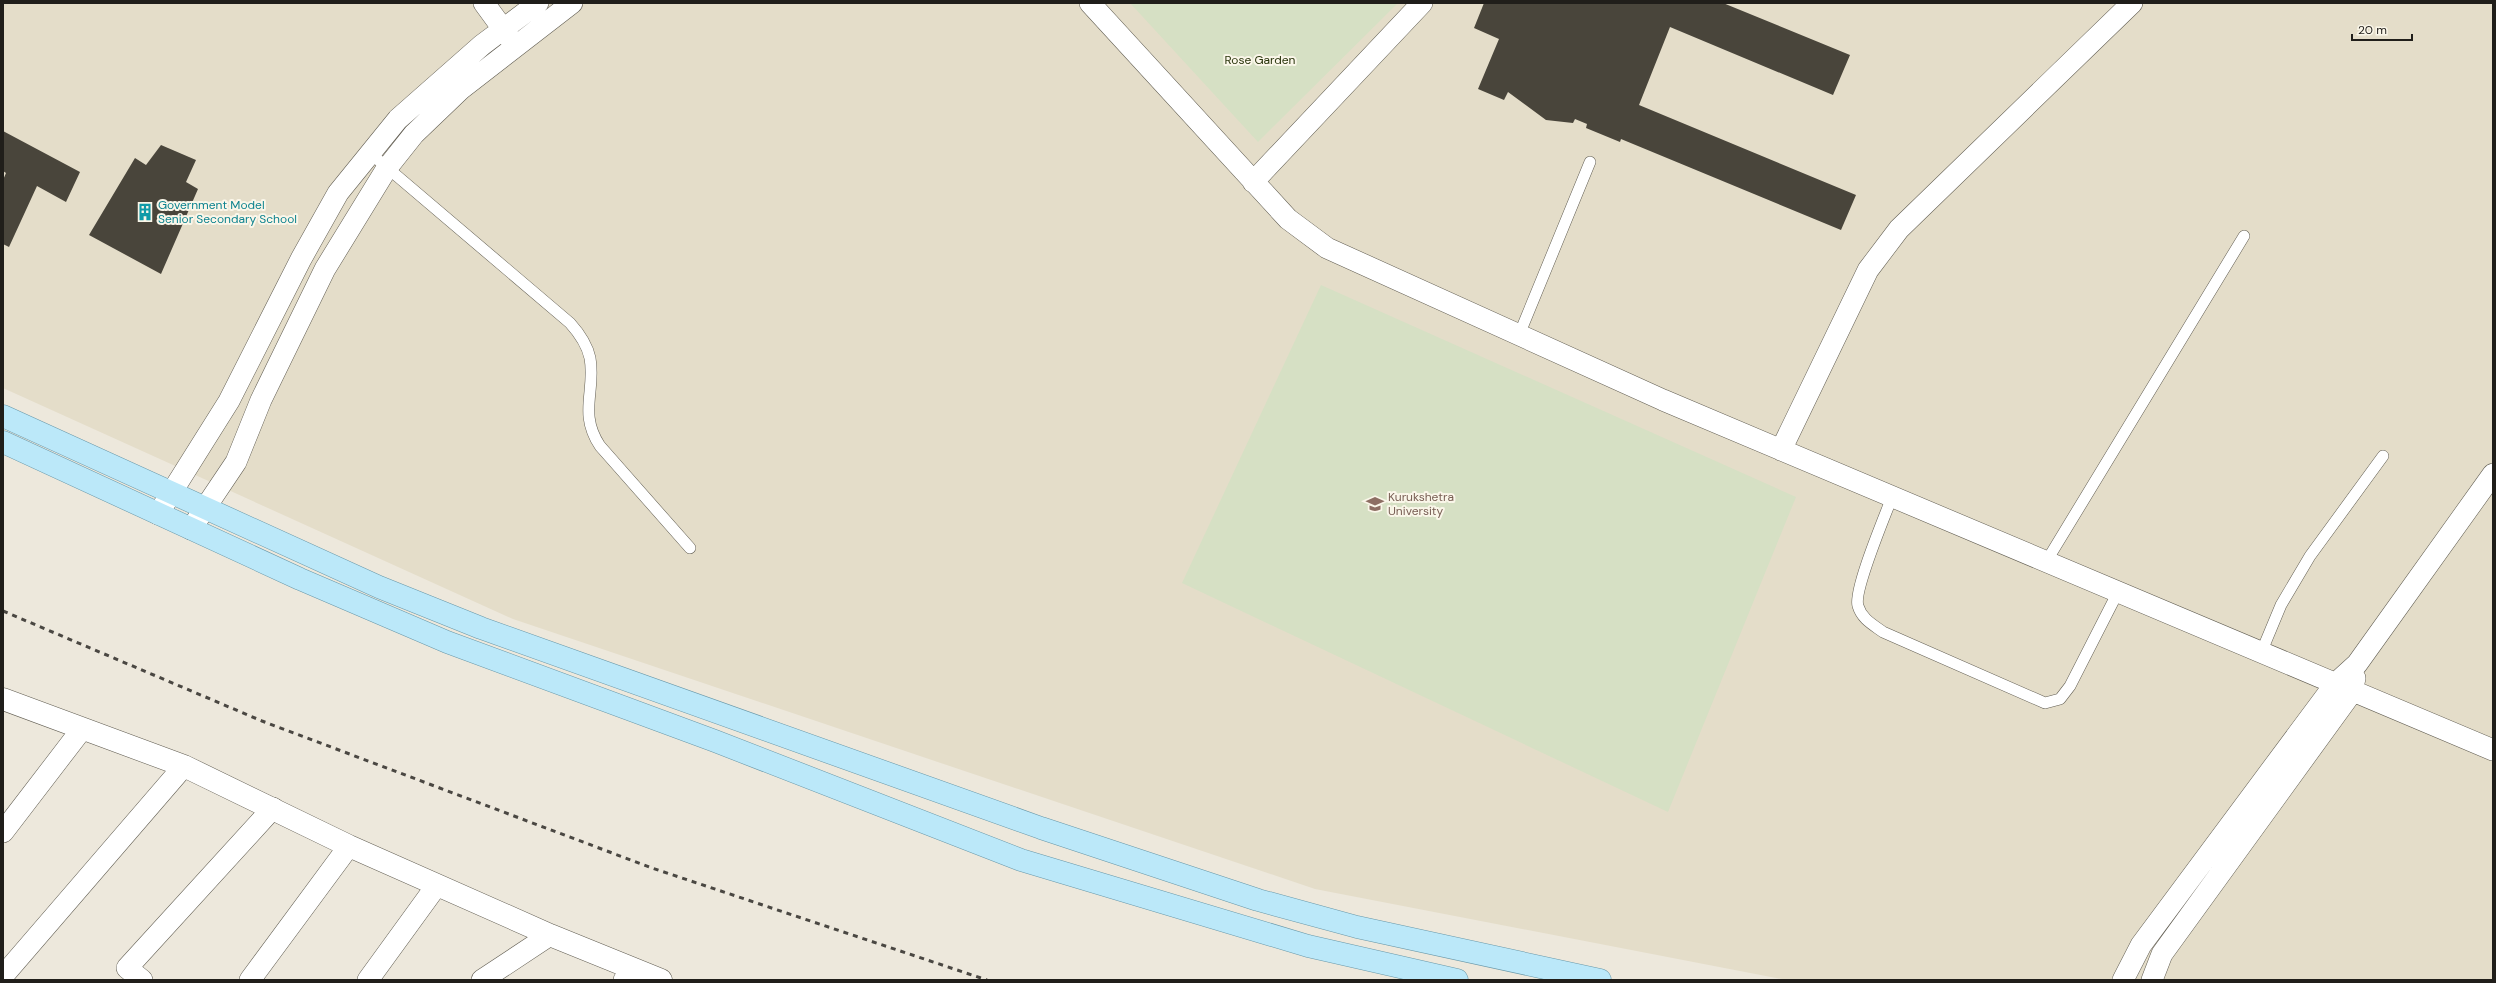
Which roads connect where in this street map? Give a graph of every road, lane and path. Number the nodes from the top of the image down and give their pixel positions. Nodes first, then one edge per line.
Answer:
1 (484, 3) edge
2 (538, 3) edge
3 (572, 3) edge
4 (1090, 3) edge
5 (1422, 3) edge
6 (2132, 3) edge
7 (503, 29) junction
8 (515, 45) junction
9 (370, 153) junction
10 (1590, 162) dead end
11 (387, 168) junction
12 (1253, 182) junction
13 (2244, 236) dead end
14 (1519, 335) junction
15 (3, 416) edge
16 (3, 442) edge
17 (1781, 450) junction
18 (2382, 456) dead end
19 (2493, 474) edge
20 (171, 492) junction
21 (1892, 497) junction
22 (206, 508) junction
23 (158, 514) junction
24 (191, 529) junction
25 (690, 548) dead end
26 (2046, 562) junction
27 (2118, 592) junction
28 (2261, 653) junction
29 (2344, 688) junction
30 (3, 699) edge
31 (82, 729) junction
32 (2493, 750) edge
33 (184, 766) junction
34 (273, 808) junction
35 (6, 823) edge
36 (349, 846) junction
37 (437, 885) junction
38 (550, 935) junction
39 (629, 974) edge
40 (3, 976) edge
41 (129, 976) edge
42 (250, 980) edge
43 (368, 980) edge
44 (482, 980) edge
45 (661, 980) edge
46 (1457, 980) edge
47 (1600, 980) edge
48 (2123, 980) edge
49 (2152, 980) edge

1 - 7 street
2 - 7 street
3 - 8 street
4 - 12 street
5 - 12 street
6 - 17 street
7 - 8 street
7 - 9 street
8 - 11 street
9 - 11 lane
9 - 20 street
10 - 14 lane
11 - 22 street
11 - 25 lane
12 - 14 street
13 - 26 lane
14 - 17 street
15 - 20 main road
16 - 23 main road
17 - 21 street
18 - 28 lane
19 - 29 street
20 - 22 main road
20 - 23 street
21 - 26 street
21 - 27 lane
22 - 24 street
22 - 47 main road
23 - 24 main road
24 - 46 main road
26 - 27 street
27 - 28 street
28 - 29 street
29 - 32 street
29 - 48 street
29 - 49 street
30 - 31 street
31 - 33 street
31 - 35 street
33 - 34 street
33 - 40 street
34 - 36 street
34 - 41 street
36 - 37 street
36 - 42 street
37 - 38 street
37 - 43 street
38 - 39 street
38 - 44 street
39 - 45 street

